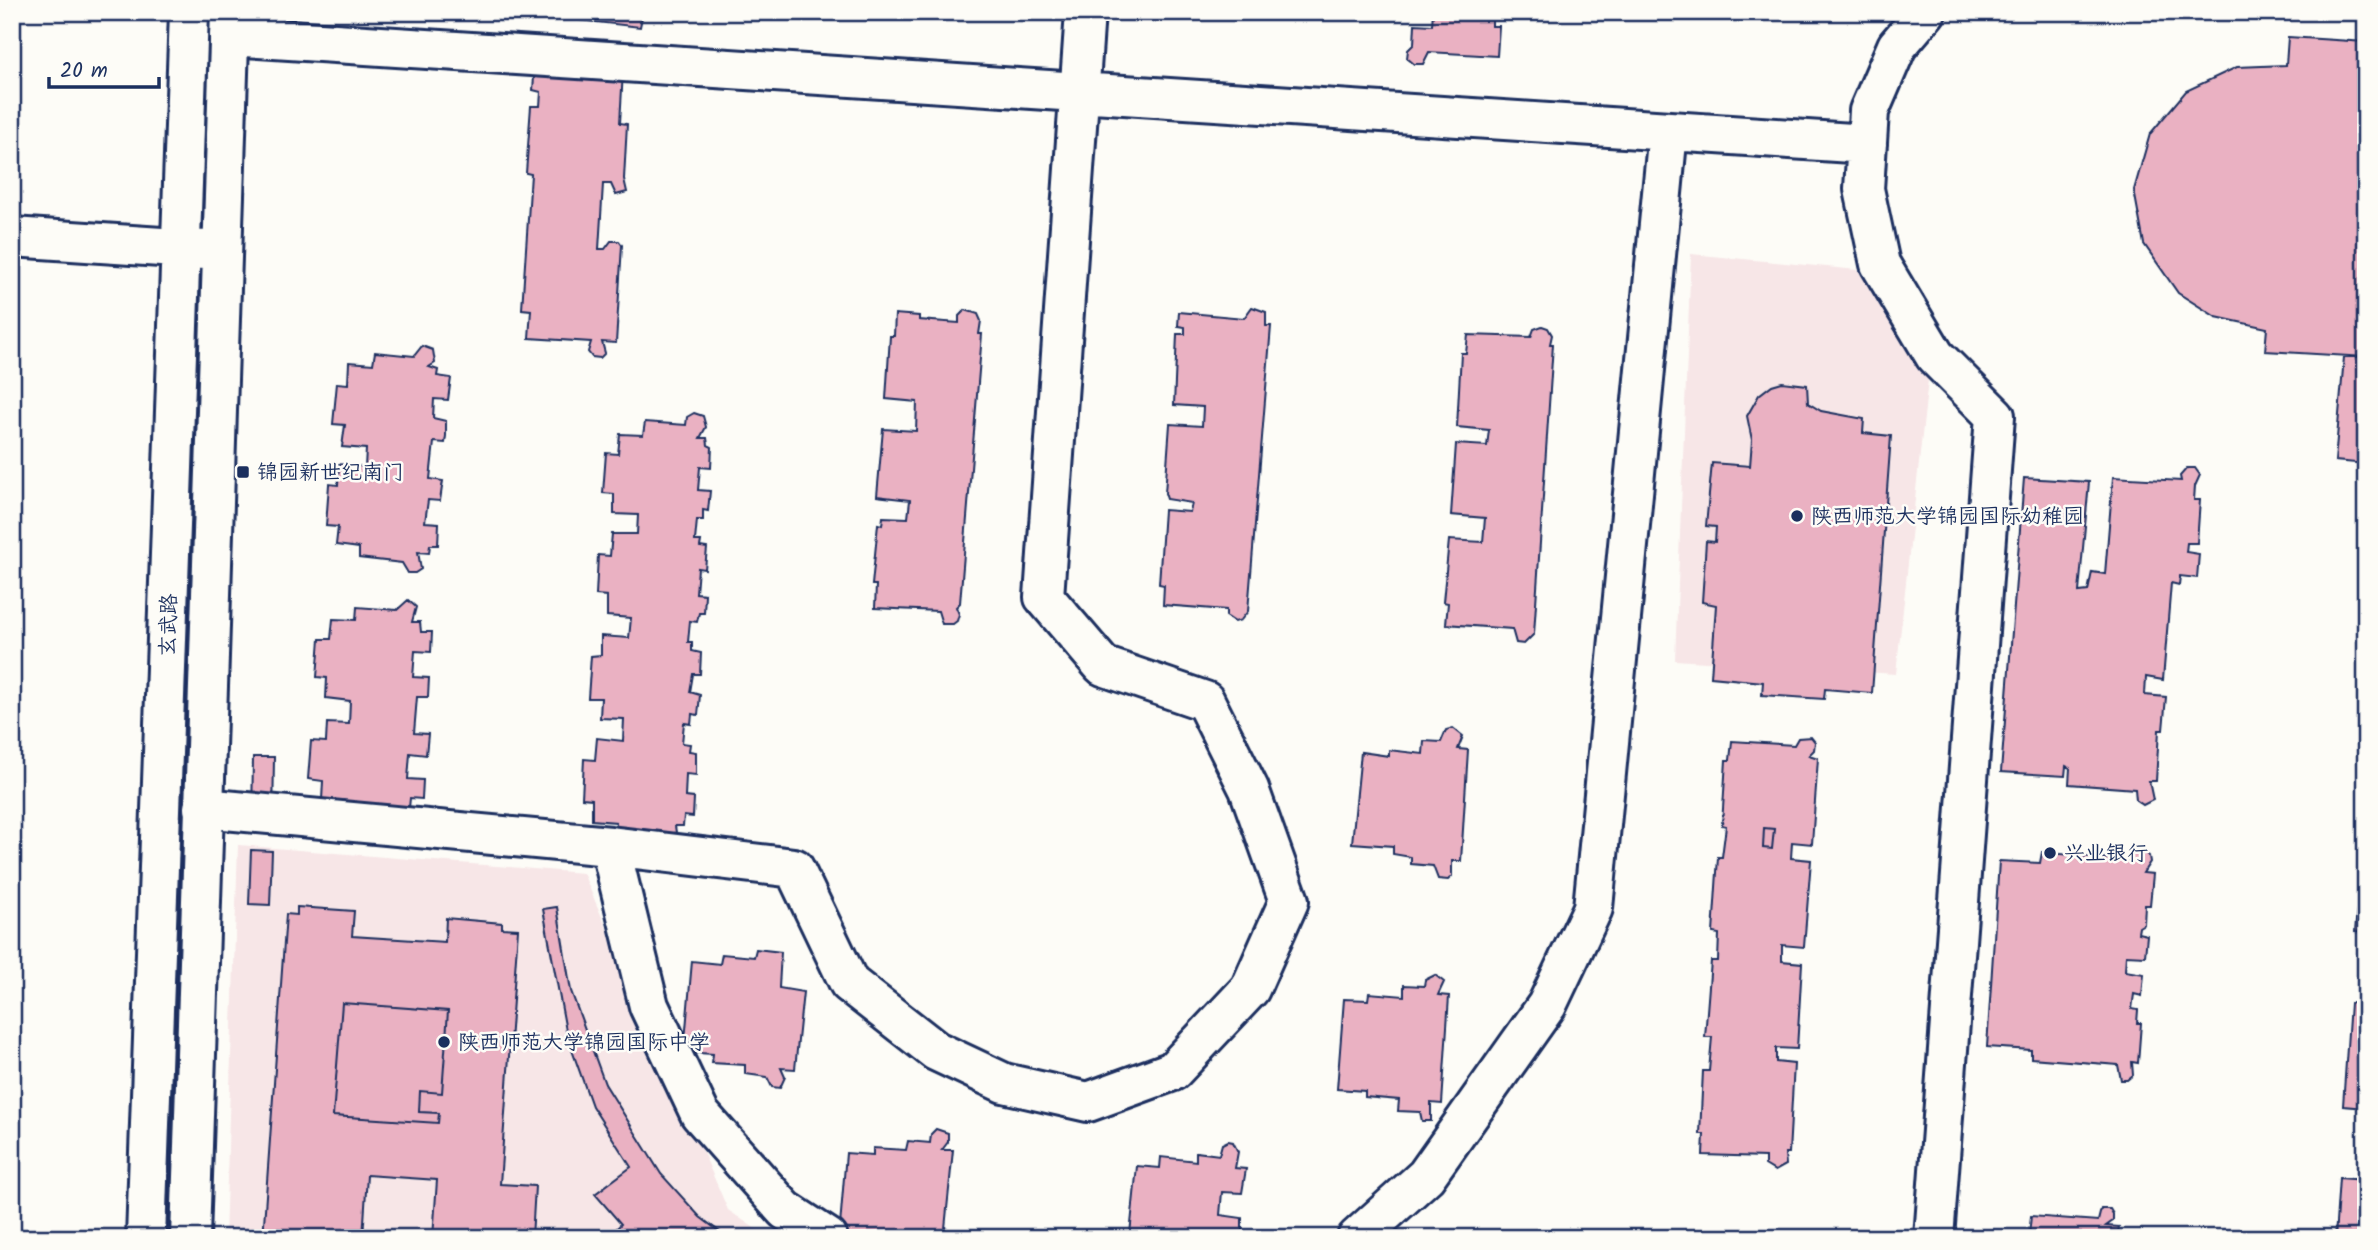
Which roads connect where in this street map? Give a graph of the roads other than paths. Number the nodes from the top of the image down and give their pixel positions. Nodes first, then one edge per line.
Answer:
1 (189, 12) edge
2 (1085, 12) edge
3 (1926, 12) edge
4 (230, 24) edge
5 (1079, 92) junction
6 (1668, 131) junction
7 (1867, 144) junction
8 (12, 237) edge
9 (182, 247) junction
10 (221, 253) junction
11 (204, 808) junction
12 (610, 846) junction
13 (146, 1238) edge
14 (190, 1238) edge
15 (828, 1238) edge
16 (1357, 1238) edge
17 (1934, 1238) edge

1 - 9 street, 玄武路
2 - 5 street
3 - 7 street
4 - 5 street
4 - 10 street, 玄武路
5 - 6 street
5 - 12 street
6 - 7 street
6 - 16 street
7 - 17 street
8 - 9 street
9 - 10 street
9 - 13 street, 玄武路
10 - 11 street, 玄武路
11 - 12 street
11 - 14 street, 玄武路
12 - 15 street

